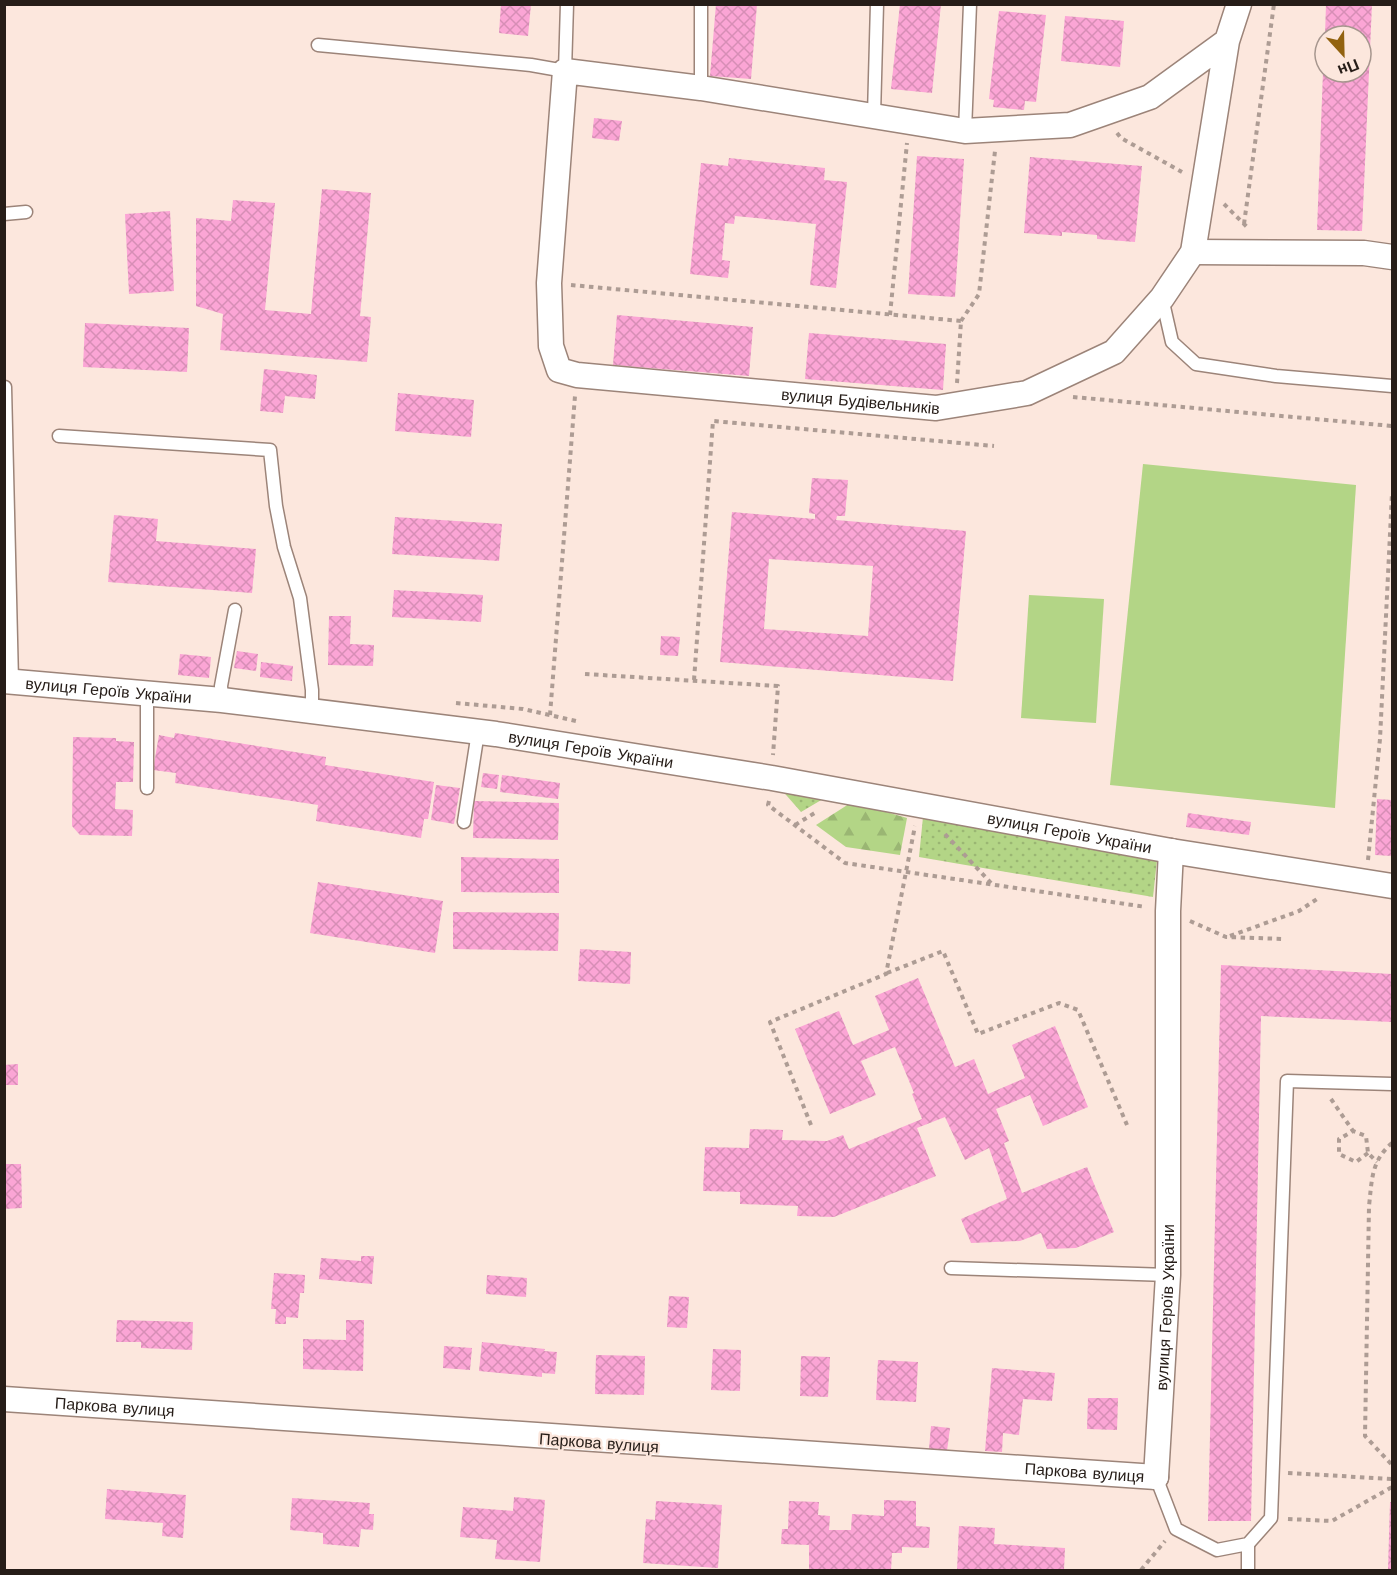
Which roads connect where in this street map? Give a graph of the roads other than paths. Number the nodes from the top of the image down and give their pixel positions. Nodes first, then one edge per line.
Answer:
1 (567, 4) edge
2 (701, 4) edge
3 (878, 4) edge
4 (970, 4) edge
5 (1239, 4) edge
6 (1227, 41) junction
7 (318, 45) dead end
8 (565, 71) junction
9 (1179, 76) junction
10 (701, 88) junction
11 (1217, 99) junction
12 (874, 115) junction
13 (965, 131) junction
14 (26, 212) dead end
15 (4, 214) edge
16 (1193, 252) junction
17 (1392, 257) edge
18 (1162, 298) junction
19 (1392, 386) edge
20 (5, 387) edge
21 (59, 436) dead end
22 (235, 610) dead end
23 (8, 681) edge
24 (147, 693) junction
25 (222, 700) junction
26 (312, 712) junction
27 (478, 732) junction
28 (147, 788) dead end
29 (464, 822) dead end
30 (1171, 851) junction
31 (1392, 886) edge
32 (1392, 1084) edge
33 (951, 1268) dead end
34 (1168, 1275) junction
35 (4, 1400) edge
36 (1156, 1477) junction
37 (1248, 1545) junction
38 (1248, 1570) edge

1 - 8 lane
2 - 10 lane
3 - 12 lane
4 - 13 lane
5 - 6 street, вулиця Будівельників
6 - 9 street
6 - 11 street, вулиця Будівельників
7 - 8 lane
8 - 10 street
8 - 18 street, вулиця Будівельників
9 - 11 street
9 - 13 street
10 - 12 street
11 - 16 street, вулиця Будівельників
12 - 13 street
14 - 15 lane
16 - 17 street
16 - 18 street, вулиця Будівельників
18 - 19 lane
20 - 23 lane
21 - 26 lane
22 - 25 lane
23 - 24 street, вулиця Героїв України
24 - 25 street, вулиця Героїв України
24 - 28 lane
25 - 26 street, вулиця Героїв України
26 - 27 street, вулиця Героїв України
27 - 29 lane
27 - 30 street, вулиця Героїв України
30 - 31 street, вулиця Героїв України
30 - 34 street, вулиця Героїв України
32 - 37 lane
33 - 34 lane
34 - 36 street, вулиця Героїв України
35 - 36 street, Паркова вулиця
36 - 37 lane
37 - 38 lane

